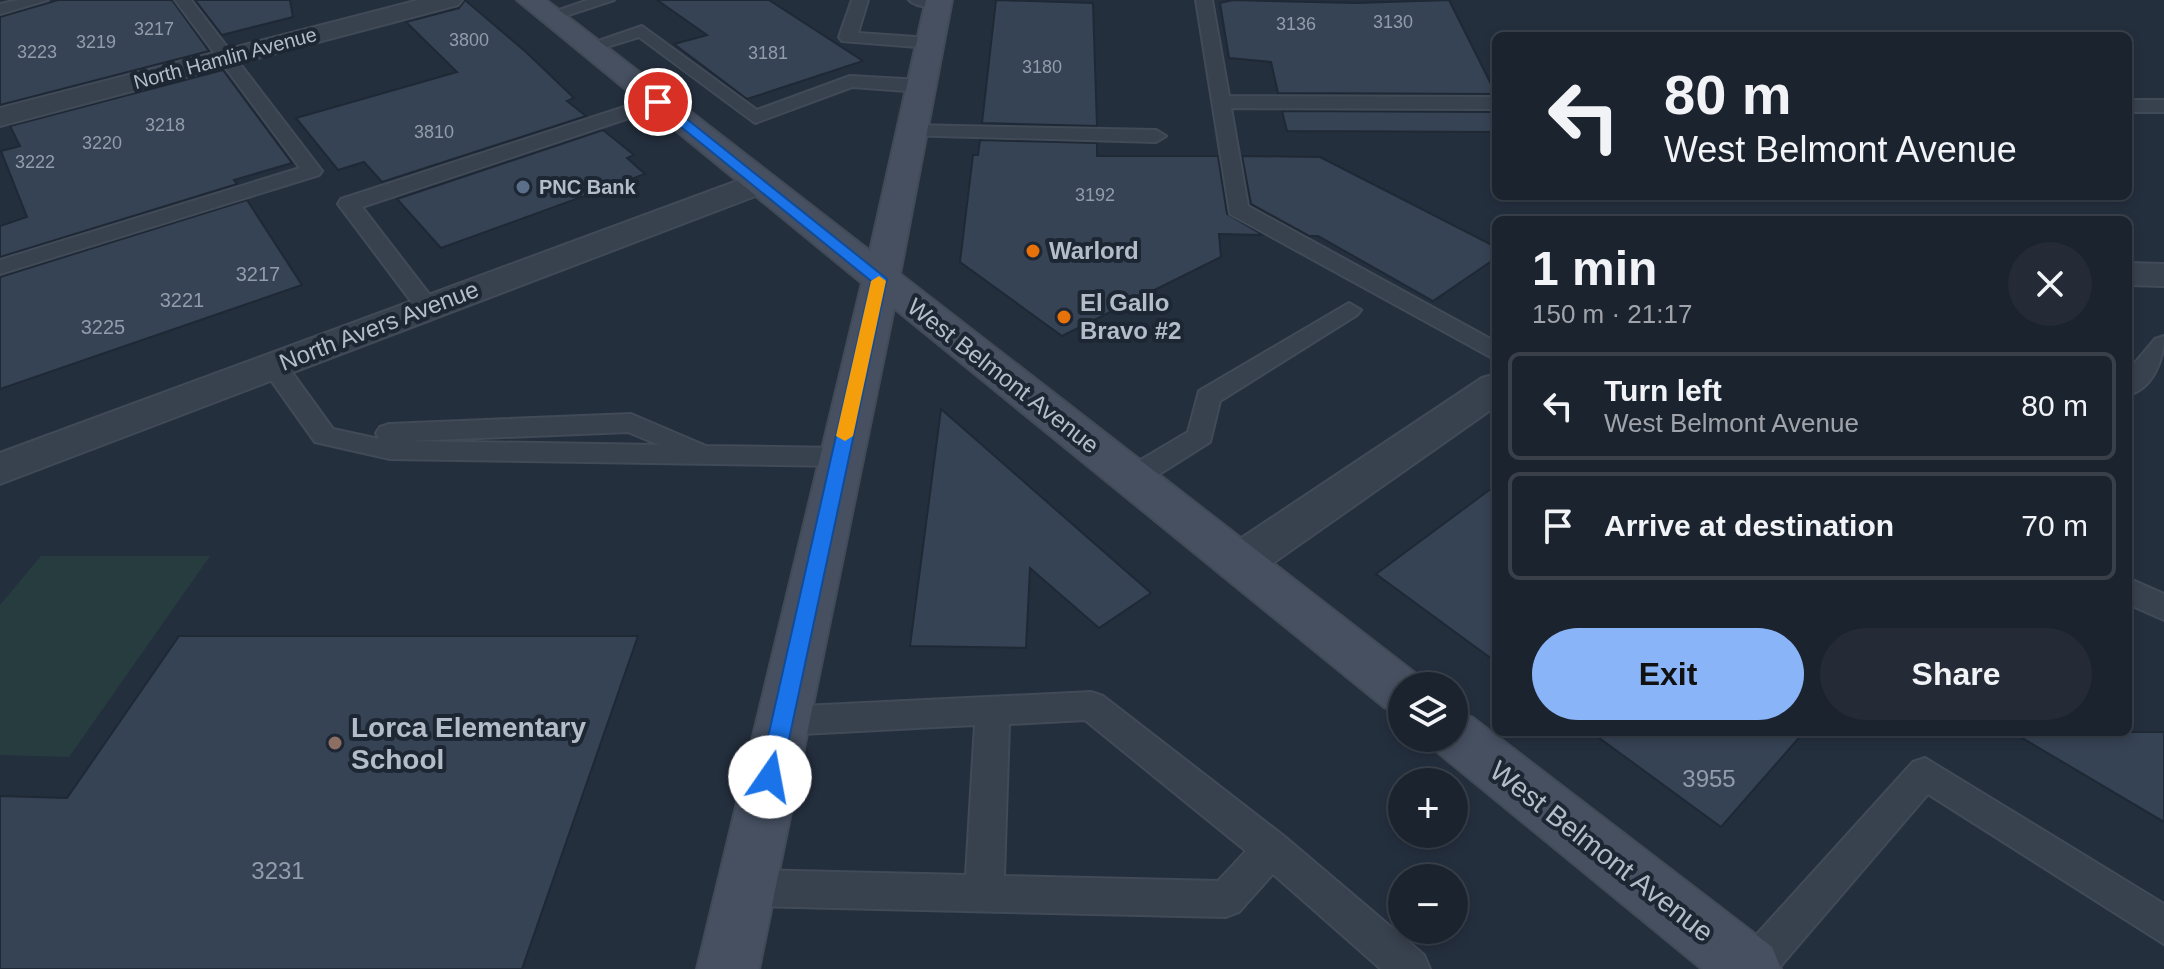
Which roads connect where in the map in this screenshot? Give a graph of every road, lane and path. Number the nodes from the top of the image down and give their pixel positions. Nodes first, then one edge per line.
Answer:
1 (40, 0) edge
2 (183, 0) edge
3 (449, 0) edge
4 (606, 0) edge
5 (860, 0) edge
6 (917, 0) edge
7 (939, 0) edge
8 (1204, 0) edge
9 (540, 8) edge
10 (0, 9) edge
11 (930, 43) junction
12 (590, 47) junction
13 (227, 58) junction
14 (921, 86) junction
15 (658, 102) junction
16 (1220, 102) junction
17 (1492, 103) edge
18 (2132, 106) edge
19 (2164, 106) edge
20 (0, 117) edge
21 (911, 131) junction
22 (1156, 136) dead end
23 (759, 183) junction
24 (0, 267) edge
25 (2132, 274) edge
26 (2164, 275) edge
27 (879, 279) junction
28 (428, 308) junction
29 (1349, 310) dead end
30 (2164, 344) edge
31 (1492, 350) edge
32 (274, 366) junction
33 (2132, 382) edge
34 (1492, 390) edge
35 (840, 457) junction
36 (0, 469) edge
37 (1132, 478) junction
38 (1239, 563) junction
39 (2132, 592) edge
40 (2164, 608) edge
41 (1388, 681) edge
42 (993, 711) junction
43 (782, 721) junction
44 (1468, 745) edge
45 (1272, 849) junction
46 (746, 888) junction
47 (984, 894) junction
48 (2164, 926) edge
49 (728, 969) edge
50 (1410, 969) edge
51 (1751, 969) edge

1 - 10 lane
2 - 13 lane
3 - 13 street, North Hamlin Avenue
4 - 9 lane
5 - 11 lane
6 - 7 lane
7 - 11 main road
8 - 16 lane
9 - 12 main road, West Belmont Avenue
11 - 14 main road
12 - 14 lane
12 - 15 main road, West Belmont Avenue
13 - 20 street, North Hamlin Avenue
13 - 24 lane
14 - 21 main road
15 - 23 main road, West Belmont Avenue
15 - 28 lane
16 - 17 lane
16 - 31 lane
18 - 19 lane
21 - 22 lane
21 - 27 main road
23 - 27 main road, West Belmont Avenue
23 - 28 street, North Avers Avenue
25 - 26 street
27 - 35 main road
27 - 37 main road, West Belmont Avenue
28 - 32 street, North Avers Avenue
29 - 37 lane
30 - 33 lane
32 - 35 lane
32 - 36 street, North Avers Avenue
34 - 38 street
35 - 43 main road
37 - 38 main road, West Belmont Avenue
38 - 41 main road, West Belmont Avenue
39 - 40 lane
42 - 43 lane
42 - 45 lane
42 - 47 lane
43 - 46 main road
44 - 51 main road, West Belmont Avenue
45 - 47 lane
45 - 50 lane
46 - 47 lane
46 - 49 main road
48 - 51 lane

